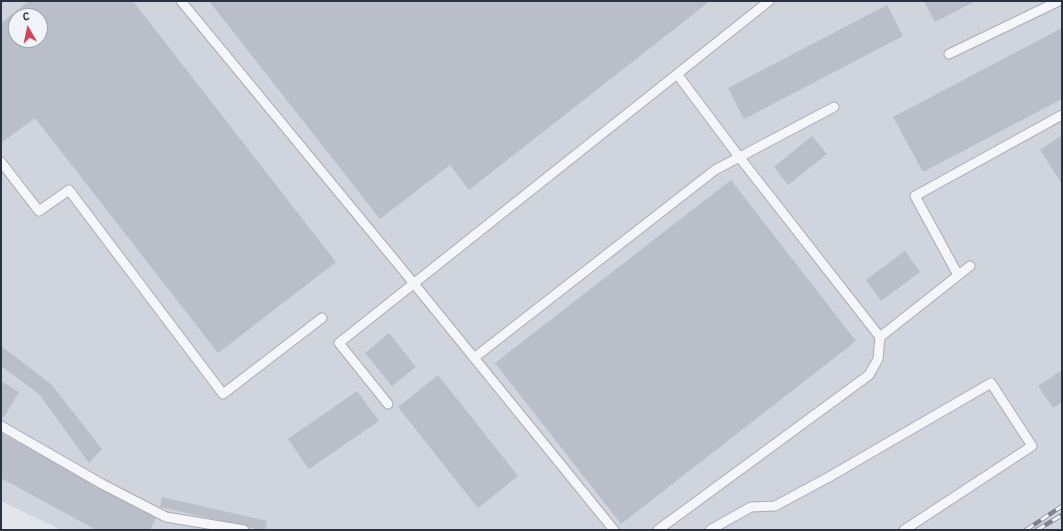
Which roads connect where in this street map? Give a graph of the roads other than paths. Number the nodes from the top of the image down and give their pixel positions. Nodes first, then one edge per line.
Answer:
1 (181, 1) edge
2 (769, 1) edge
3 (1059, 1) edge
4 (949, 54) dead end
5 (677, 74) junction
6 (834, 107) dead end
7 (1062, 115) edge
8 (740, 158) junction
9 (1, 162) edge
10 (970, 266) dead end
11 (958, 275) junction
12 (414, 284) junction
13 (322, 318) dead end
14 (880, 337) junction
15 (474, 358) junction
16 (388, 404) dead end
17 (1, 426) edge
18 (244, 530) edge
19 (614, 530) edge
20 (658, 530) edge
21 (710, 530) edge
22 (904, 530) edge

1 - 12 lane
2 - 5 lane
3 - 4 lane
5 - 8 lane
5 - 12 lane
6 - 8 lane
7 - 11 lane
8 - 14 lane
8 - 15 lane
9 - 13 lane
10 - 11 lane
11 - 14 lane
12 - 15 lane
12 - 16 lane
14 - 20 lane
15 - 19 lane
17 - 18 lane
21 - 22 lane

